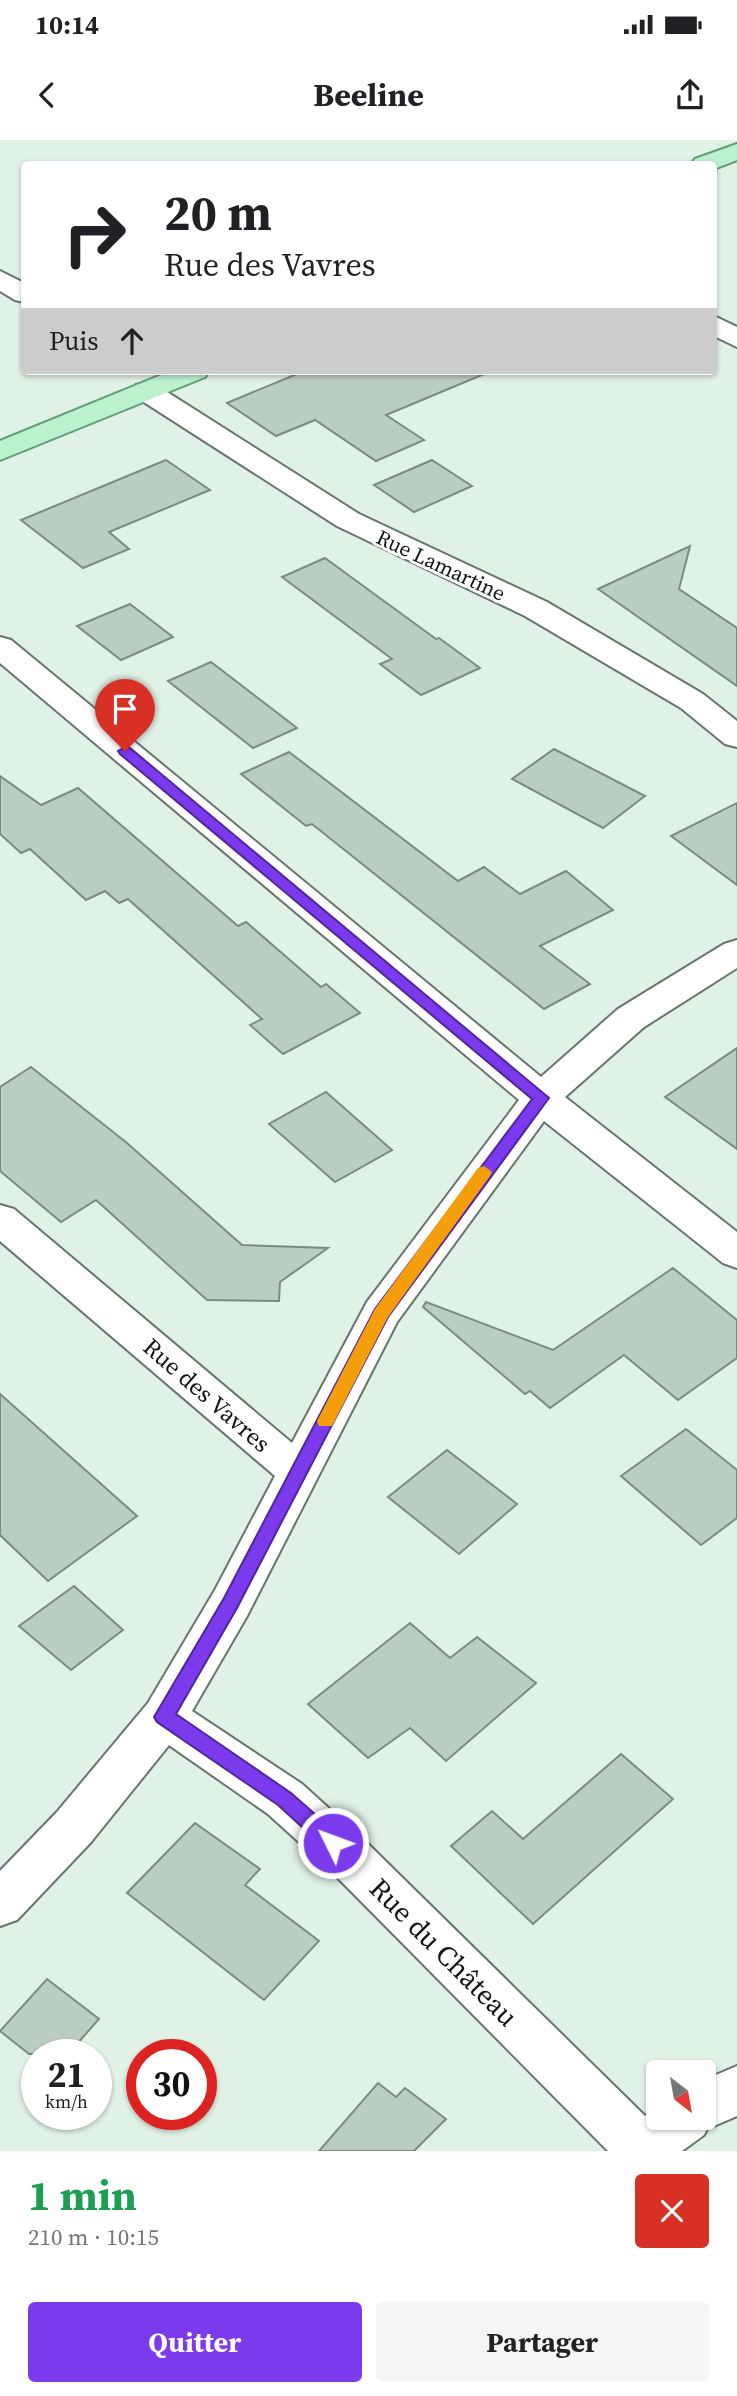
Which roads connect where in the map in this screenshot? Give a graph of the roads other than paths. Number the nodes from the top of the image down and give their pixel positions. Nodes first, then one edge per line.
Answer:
1 (737, 151) edge
2 (712, 161) edge
3 (0, 279) edge
4 (21, 292) edge
5 (717, 326) edge
6 (737, 339) edge
7 (180, 375) edge
8 (153, 382) edge
9 (0, 451) edge
10 (0, 647) edge
11 (737, 737) edge
12 (737, 952) edge
13 (541, 1098) junction
14 (0, 1219) edge
15 (737, 1253) edge
16 (300, 1470) junction
17 (164, 1717) junction
18 (0, 1904) edge
19 (737, 2090) edge
20 (716, 2100) edge
21 (670, 2130) edge
22 (642, 2150) edge

1 - 2 main road
3 - 4 street
5 - 6 street
7 - 8 main road
8 - 9 main road
8 - 11 street, Rue Lamartine
10 - 13 street
12 - 13 street
13 - 15 street
13 - 16 street
14 - 16 street, Rue des Vavres
16 - 17 street
17 - 18 street
17 - 22 street, Rue du Château
19 - 20 street
21 - 22 street

